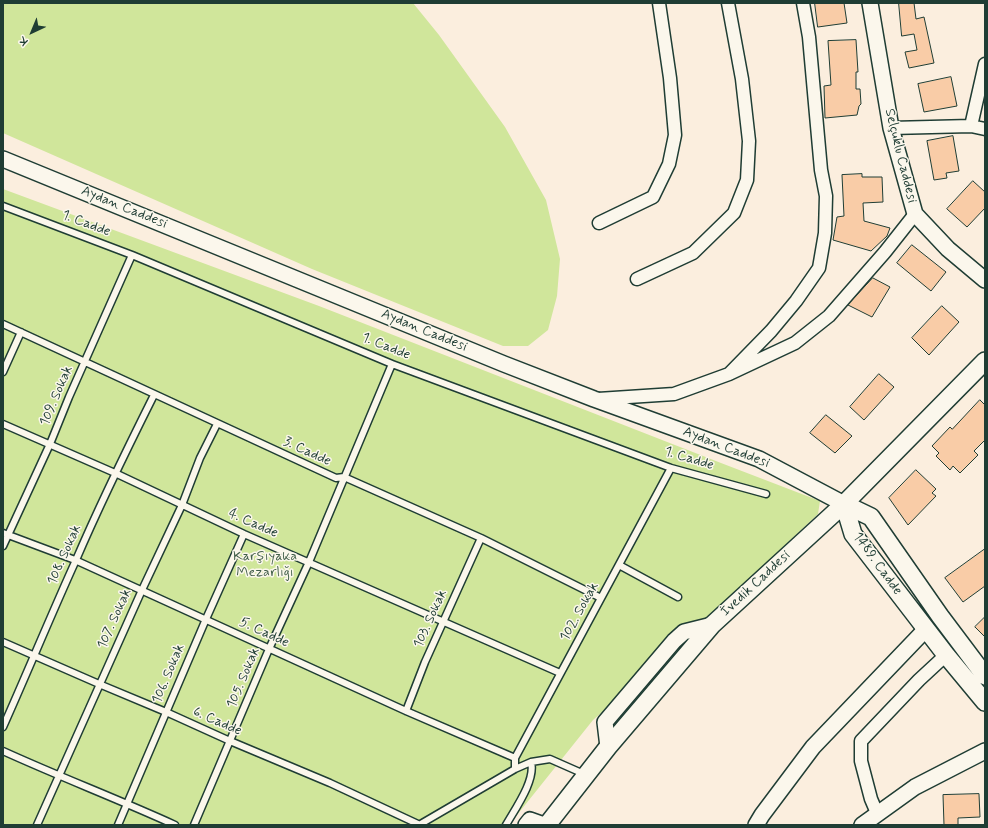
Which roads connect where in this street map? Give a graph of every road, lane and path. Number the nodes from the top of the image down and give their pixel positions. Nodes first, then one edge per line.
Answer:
1 (659, 3) edge
2 (728, 3) edge
3 (803, 3) edge
4 (870, 3) edge
5 (985, 64) edge
6 (971, 126) junction
7 (890, 128) junction
8 (985, 129) edge
9 (3, 160) edge
10 (3, 206) edge
11 (915, 214) junction
12 (599, 223) dead end
13 (132, 255) junction
14 (637, 279) dead end
15 (985, 280) edge
16 (3, 324) edge
17 (21, 332) junction
18 (985, 361) edge
19 (84, 362) junction
20 (392, 364) junction
21 (3, 372) edge
22 (729, 374) junction
23 (154, 395) junction
24 (594, 399) junction
25 (3, 424) edge
26 (217, 424) junction
27 (50, 444) junction
28 (671, 468) junction
29 (115, 473) junction
30 (344, 477) junction
31 (766, 494) dead end
32 (844, 504) junction
33 (182, 506) junction
34 (6, 534) edge
35 (244, 534) junction
36 (481, 538) junction
37 (3, 546) edge
38 (75, 560) junction
39 (309, 562) junction
40 (619, 565) junction
41 (142, 590) junction
42 (601, 598) junction
43 (678, 598) dead end
44 (940, 616) junction
45 (206, 619) junction
46 (444, 621) junction
47 (926, 629) junction
48 (3, 642) edge
49 (269, 649) junction
50 (946, 655) junction
51 (35, 656) junction
52 (560, 673) junction
53 (985, 676) edge
54 (99, 684) junction
55 (985, 702) edge
56 (406, 711) junction
57 (166, 712) junction
58 (3, 727) edge
59 (230, 741) junction
60 (3, 751) edge
61 (985, 751) edge
62 (515, 758) junction
63 (531, 762) junction
64 (515, 769) junction
65 (585, 775) junction
66 (59, 776) junction
67 (128, 803) junction
68 (877, 813) junction
69 (37, 825) edge
70 (118, 825) edge
71 (175, 825) edge
72 (194, 825) edge
73 (419, 825) edge
74 (506, 825) edge
75 (526, 825) edge
76 (545, 825) edge
77 (756, 825) edge
78 (862, 825) edge

1 - 12 street
2 - 14 street
3 - 22 street
4 - 7 street, Selçuklu Caddesi
5 - 6 street
6 - 7 street
6 - 8 street
7 - 11 street, Selçuklu Caddesi
9 - 24 street, Aydan Caddesi
10 - 13 lane, 1. Cadde
11 - 15 street, Selçuklu Caddesi
11 - 22 street
13 - 19 lane, 109. Sokak
13 - 20 lane, 1. Cadde
16 - 17 lane, 3. Cadde
17 - 19 lane, 3. Cadde
17 - 21 lane
18 - 32 main road, İvedik Caddesi
19 - 23 lane, 3. Cadde
19 - 27 lane, 109. Sokak
20 - 28 lane, 1. Cadde
20 - 30 lane, 105. Sokak
22 - 24 street
23 - 26 lane, 3. Cadde
23 - 29 lane, 108. Sokak
24 - 32 street, Aydan Caddesi
25 - 27 lane, 4. Cadde
26 - 30 lane, 3. Cadde
26 - 33 lane, 107. Sokak
27 - 29 lane, 4. Cadde
27 - 34 lane, 109. Sokak
28 - 31 lane, 1. Cadde
28 - 40 lane, 102. Sokak
29 - 33 lane, 4. Cadde
29 - 38 lane, 108. Sokak
30 - 36 lane, 3. Cadde
30 - 39 lane, 105. Sokak
32 - 44 main road, 1489. Cadde
32 - 47 main road, 1489. Cadde
32 - 65 main road, İvedik Caddesi
33 - 35 lane, 4. Cadde
33 - 41 lane, 107. Sokak
34 - 37 lane, 109. Sokak
34 - 38 lane, 5. Cadde
35 - 39 lane, 4. Cadde
35 - 45 lane, 106. Sokak
36 - 42 lane, 3. Cadde
36 - 46 lane, 103. Sokak
38 - 41 lane, 5. Cadde
38 - 51 lane, 108. Sokak
39 - 46 lane, 4. Cadde
39 - 49 lane, 105. Sokak
40 - 42 lane, 102. Sokak
40 - 43 lane
41 - 45 lane, 5. Cadde
41 - 54 lane, 107. Sokak
42 - 52 lane, 102. Sokak
44 - 47 main road
44 - 53 main road, 1489. Cadde
45 - 49 lane, 5. Cadde
45 - 57 lane, 106. Sokak
46 - 52 lane, 4. Cadde
46 - 56 lane, 103. Sokak
47 - 50 main road, 1489. Cadde
47 - 77 street
48 - 51 lane, 6. Cadde
49 - 56 lane, 5. Cadde
49 - 59 lane, 105. Sokak
50 - 55 main road, 1489. Cadde
50 - 68 street
51 - 54 lane, 6. Cadde
51 - 58 lane, 108. Sokak
52 - 62 lane, 102. Sokak
54 - 57 lane, 6. Cadde
54 - 66 lane, 107. Sokak
56 - 62 lane, 5. Cadde
57 - 59 lane, 6. Cadde
57 - 67 lane, 106. Sokak
59 - 72 lane, 105. Sokak
59 - 73 lane, 6. Cadde
60 - 66 lane
61 - 68 street
62 - 64 lane, 102. Sokak
63 - 64 lane
63 - 65 lane
63 - 74 lane
64 - 73 lane
65 - 76 main road, İvedik Caddesi
66 - 67 lane
66 - 69 lane, 107. Sokak
67 - 70 lane, 106. Sokak
67 - 71 lane
68 - 78 street
75 - 76 street

